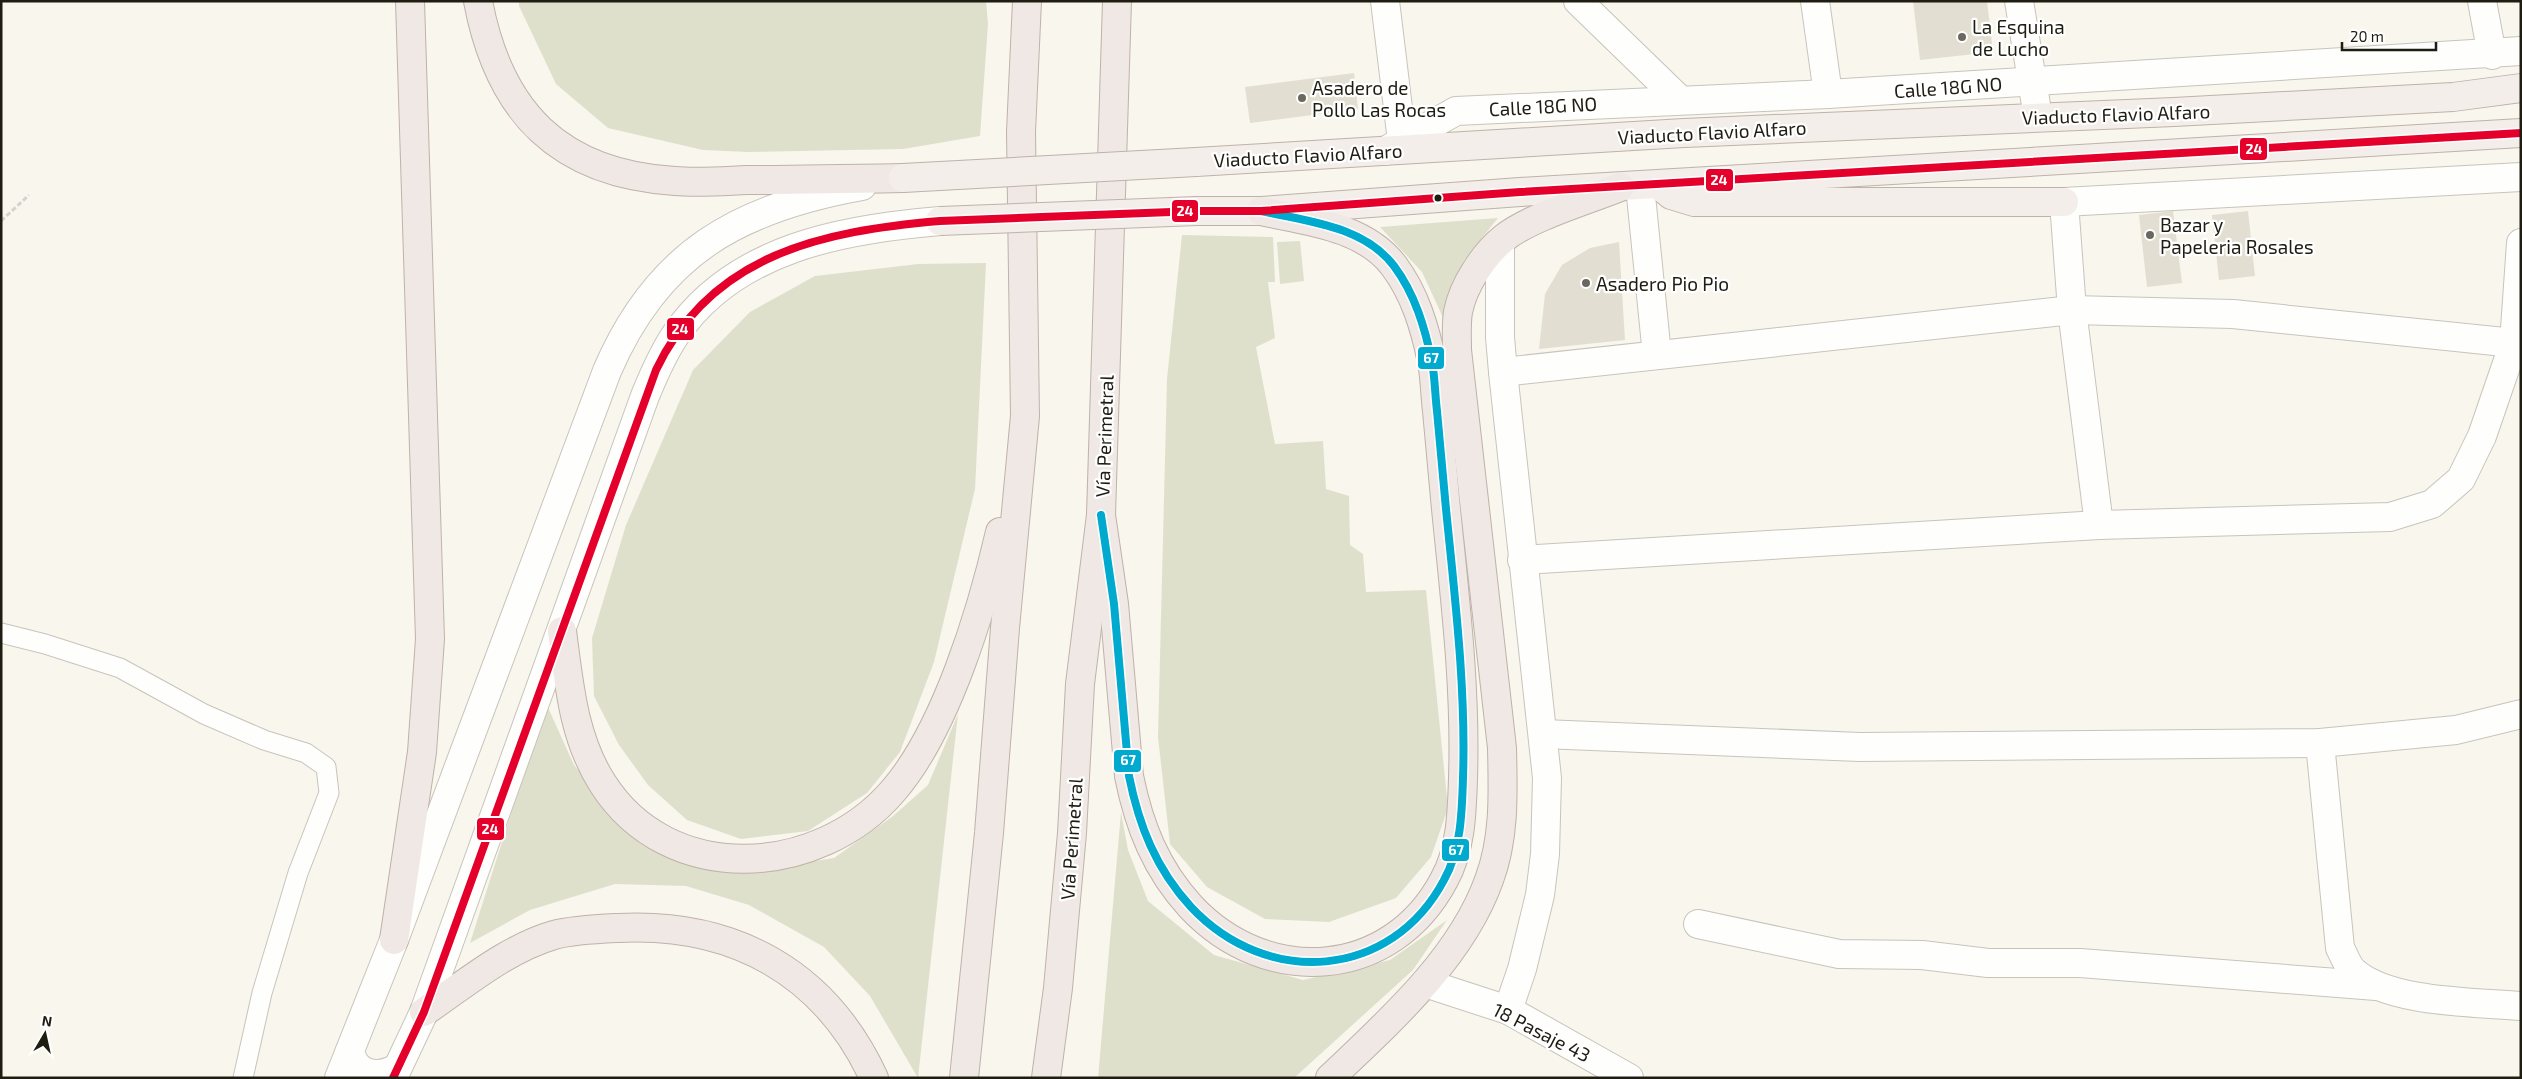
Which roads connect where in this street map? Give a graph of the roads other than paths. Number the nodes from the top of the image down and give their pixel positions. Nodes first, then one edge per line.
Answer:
1 (410, 1) edge
2 (478, 1) edge
3 (1027, 1) edge
4 (1117, 1) edge
5 (1385, 1) edge
6 (1578, 1) edge
7 (1815, 1) edge
8 (2019, 1) edge
9 (2482, 1) edge
10 (2521, 51) edge
11 (2492, 55) junction
12 (2033, 81) junction
13 (2521, 88) edge
14 (1828, 94) junction
15 (1679, 99) junction
16 (2038, 118) junction
17 (2521, 133) edge
18 (1394, 146) junction
19 (2521, 177) edge
20 (903, 178) junction
21 (1640, 186) junction
22 (2064, 202) junction
23 (1261, 211) junction
24 (940, 221) joint
25 (1500, 243) junction
26 (2521, 243) edge
27 (2072, 310) junction
28 (2514, 343) junction
29 (1657, 355) junction
30 (1503, 372) junction
31 (1026, 416) junction
32 (1101, 515) junction
33 (2098, 525) junction
34 (1522, 560) junction
35 (562, 631) junction
36 (1, 633) edge
37 (2521, 714) edge
38 (1543, 734) junction
39 (2320, 743) junction
40 (1698, 924) dead end
41 (394, 940) junction
42 (1425, 984) junction
43 (2376, 986) junction
44 (2521, 1006) edge
45 (1508, 1010) junction
46 (424, 1012) junction
47 (350, 1051) junction
48 (395, 1073) edge
49 (243, 1078) edge
50 (339, 1078) edge
51 (874, 1078) edge
52 (964, 1078) edge
53 (1046, 1078) edge
54 (1330, 1078) edge
55 (1628, 1078) edge

1 - 41 highway
2 - 20 highway
3 - 31 highway
4 - 32 highway, Vía Perimetral
5 - 18 street
6 - 15 street
7 - 14 street
8 - 12 street
9 - 11 street
10 - 11 street, Calle 18G NO
11 - 12 street, Calle 18G NO
12 - 14 street, Calle 18G NO
12 - 16 street
13 - 16 main road, Viaducto Flavio Alfaro
14 - 15 street, Calle 18G NO
15 - 18 street, Calle 18G NO
16 - 18 main road, Viaducto Flavio Alfaro
17 - 21 main road
18 - 20 main road, Viaducto Flavio Alfaro, bridge
19 - 22 street
20 - 41 street
21 - 22 main road
21 - 23 main road
21 - 25 highway
21 - 29 street
22 - 27 street
23 - 24 main road, bridge
23 - 32 highway
24 - 35 street
25 - 30 street
25 - 42 highway
26 - 28 street
27 - 28 street
27 - 29 street
27 - 33 street
28 - 33 street
29 - 30 street
30 - 34 street
31 - 35 highway
31 - 52 highway
32 - 53 highway, Vía Perimetral
33 - 34 street
34 - 38 street
35 - 46 street
36 - 49 lane
37 - 39 street
38 - 39 street
38 - 45 street
39 - 43 street
40 - 43 street
41 - 47 street
42 - 45 street, 18 Pasaje 43
42 - 54 highway
43 - 44 street
45 - 55 street, 18 Pasaje 43
46 - 48 street
46 - 51 highway
47 - 48 street
47 - 50 street

